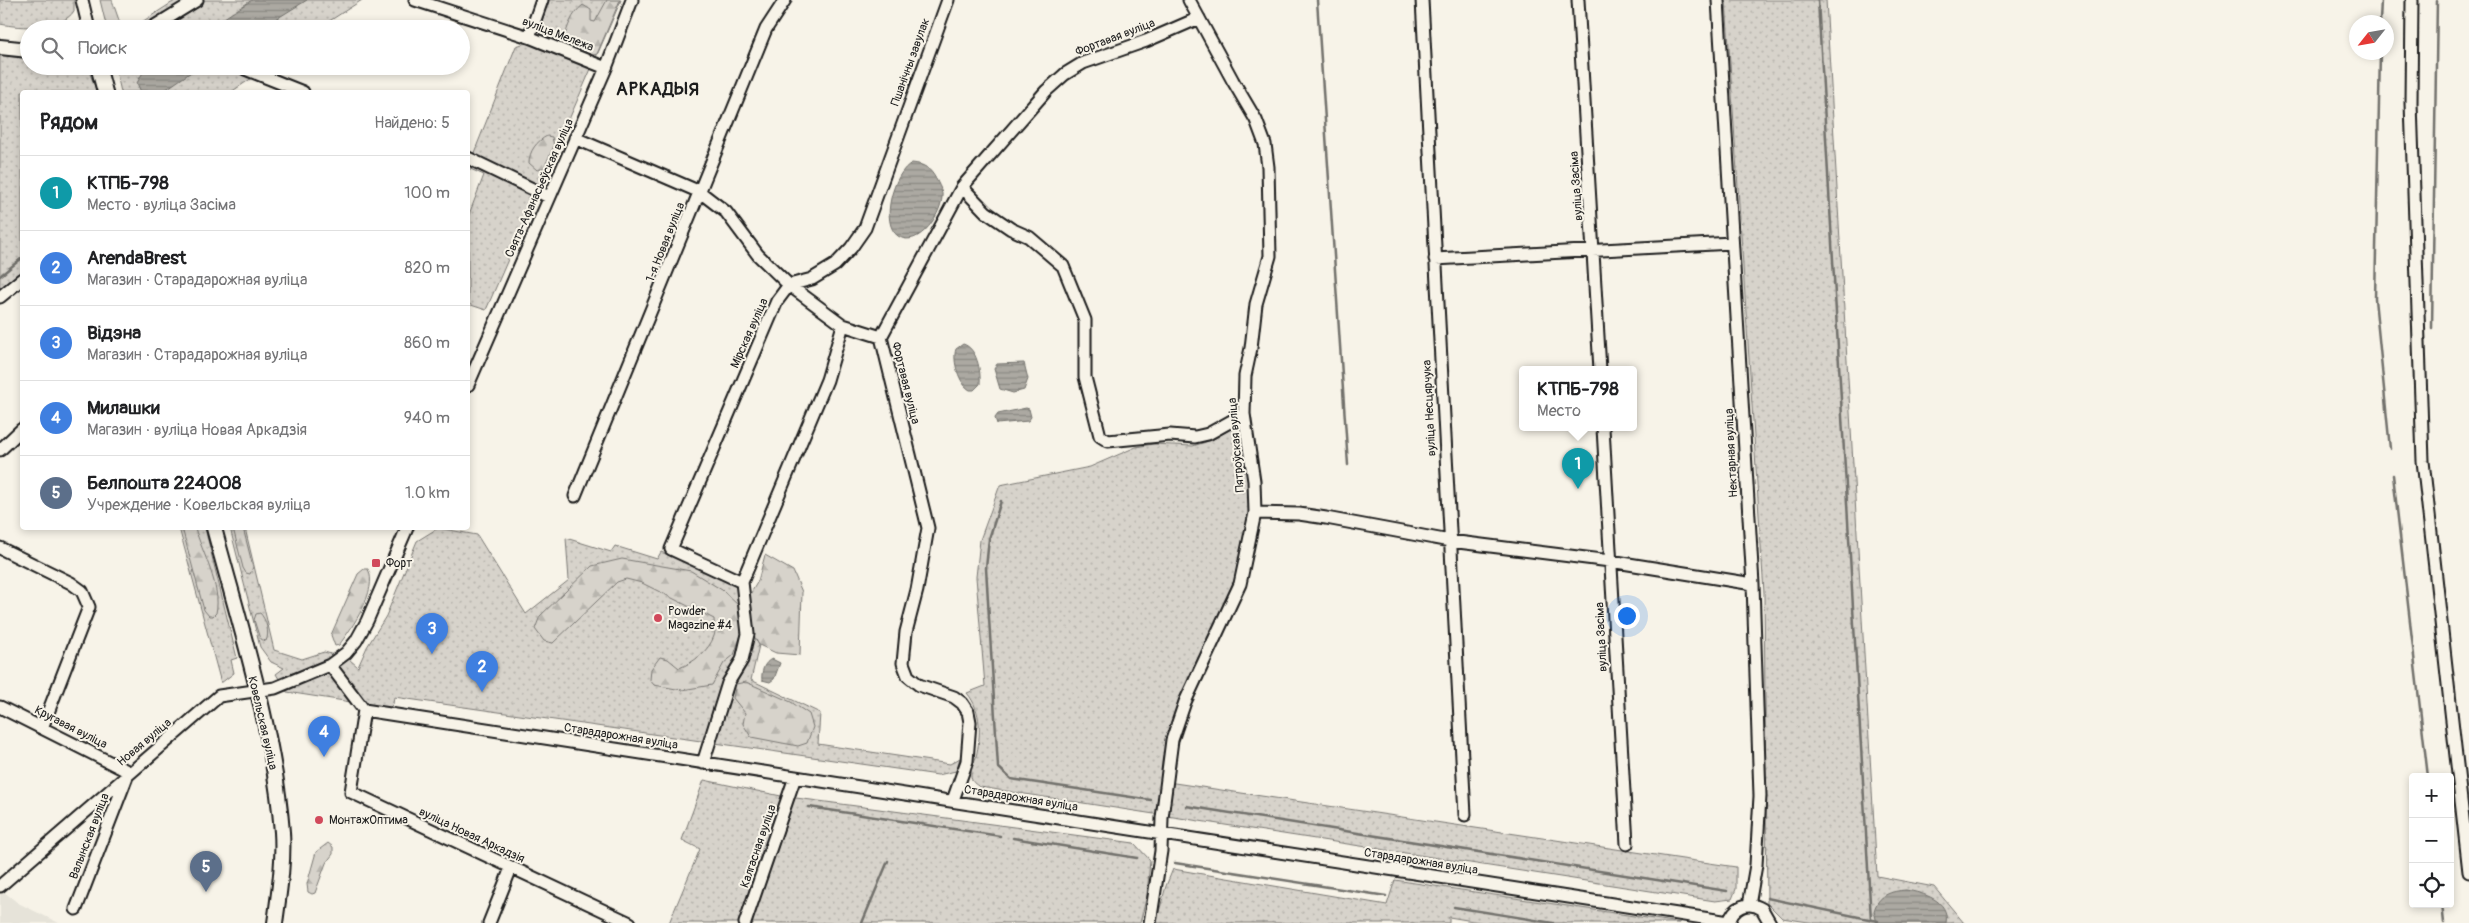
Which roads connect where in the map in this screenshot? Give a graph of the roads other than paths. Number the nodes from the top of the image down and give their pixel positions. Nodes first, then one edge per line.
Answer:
1 (82, 0) edge
2 (198, 0) edge
3 (415, 0) edge
4 (542, 0) edge
5 (632, 0) edge
6 (785, 0) edge
7 (948, 0) edge
8 (1189, 0) edge
9 (1422, 0) edge
10 (1578, 0) edge
11 (1718, 0) edge
12 (2412, 0) edge
13 (1199, 18) junction
14 (87, 20) edge
15 (165, 20) edge
16 (529, 37) junction
17 (0, 47) edge
18 (20, 49) edge
19 (606, 68) junction
20 (100, 75) edge
21 (260, 75) edge
22 (104, 90) edge
23 (298, 90) edge
24 (575, 138) junction
25 (470, 159) edge
26 (962, 188) junction
27 (700, 192) junction
28 (549, 197) junction
29 (1732, 243) junction
30 (1594, 250) junction
31 (1435, 259) junction
32 (20, 281) edge
33 (789, 285) junction
34 (0, 297) edge
35 (843, 325) junction
36 (881, 338) junction
37 (1600, 366) edge
38 (470, 380) edge
39 (1244, 414) junction
40 (20, 431) edge
41 (1603, 431) edge
42 (0, 450) edge
43 (575, 496) dead end
44 (1255, 513) junction
45 (215, 530) edge
46 (406, 530) edge
47 (1450, 541) junction
48 (0, 548) edge
49 (1610, 561) junction
50 (742, 582) junction
51 (1753, 584) junction
52 (330, 665) junction
53 (256, 689) junction
54 (0, 708) edge
55 (364, 710) junction
56 (42, 728) junction
57 (703, 763) junction
58 (129, 772) junction
59 (795, 777) junction
60 (952, 800) junction
61 (1465, 815) dead end
62 (1162, 834) junction
63 (1627, 844) dead end
64 (511, 868) junction
65 (2469, 872) edge
66 (0, 886) edge
67 (1749, 904) junction
68 (76, 910) dead end
69 (1729, 922) edge
70 (276, 923) edge
71 (489, 923) edge
72 (630, 923) edge
73 (745, 923) edge
74 (1150, 923) edge
75 (1770, 923) edge

1 - 14 street
2 - 15 street
3 - 16 street, вуліца Мележа
4 - 16 street
5 - 19 street, Свята-Афанасьеўская вуліца
6 - 27 street, 1-я Новая вуліца
7 - 33 street, Пшанічны завулак
8 - 13 street, Пятроўская вуліца
9 - 31 street, вуліца Несцярчука
10 - 30 street, вуліца Засіма
11 - 29 street, Нектарная вуліца
12 - 65 street
13 - 26 street, Фортавая вуліца
13 - 39 street, Пятроўская вуліца
16 - 19 street, вуліца Мележа
17 - 18 main road
19 - 24 street, Свята-Афанасьеўская вуліца
20 - 22 main road
21 - 23 street
24 - 27 street
24 - 28 street, Свята-Афанасьеўская вуліца
25 - 28 street
26 - 36 street, Фортавая вуліца
26 - 39 street
27 - 33 street
27 - 43 street, 1-я Новая вуліца
28 - 38 street, Свята-Афанасьеўская вуліца
29 - 30 street
29 - 51 street, Нектарная вуліца
30 - 31 street
30 - 37 street, вуліца Засіма
31 - 47 street, вуліца Несцярчука
32 - 34 street
33 - 35 street
33 - 50 street, Мірская вуліца
35 - 36 street
35 - 50 street
36 - 60 street, Фортавая вуліца
39 - 44 street, Пятроўская вуліца
40 - 42 street
41 - 49 street, вуліца Засіма
44 - 47 street
44 - 62 street, Пятроўская вуліца
45 - 53 main road, Ковельская вуліца
46 - 52 street
47 - 49 street
47 - 61 street, вуліца Несцярчука
48 - 56 street
49 - 51 street
49 - 63 street, вуліца Засіма
50 - 57 street
51 - 67 street, Нектарная вуліца
52 - 53 street, Новая вуліца
52 - 55 street
53 - 58 street, Новая вуліца
53 - 70 main road, Ковельская вуліца
54 - 56 street, Кругавая вуліца
55 - 57 street, Старадарожная вуліца
55 - 64 street, вуліца Новая Аркадзія
56 - 58 street, Кругавая вуліца
57 - 59 street, Старадарожная вуліца
58 - 66 street, Новая вуліца
58 - 68 street, Валынская вуліца
59 - 60 street, Старадарожная вуліца
59 - 73 street, Калгасная вуліца
60 - 62 street, Старадарожная вуліца
62 - 69 street, Старадарожная вуліца
62 - 74 street, Пятроўская вуліца
64 - 71 street
64 - 72 street, вуліца Новая Аркадзія
67 - 69 street
67 - 75 street

